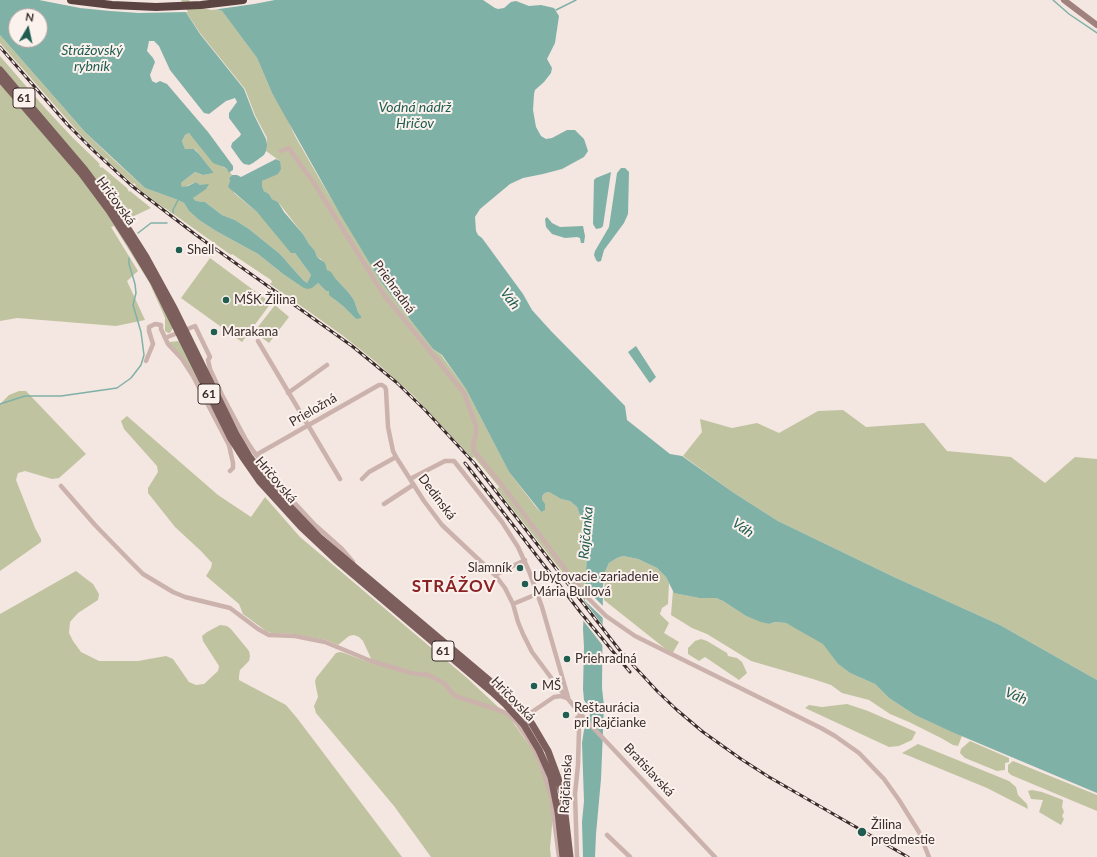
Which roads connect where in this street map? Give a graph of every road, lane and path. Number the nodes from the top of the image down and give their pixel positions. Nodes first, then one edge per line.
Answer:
1 (71, 0) edge
2 (243, 0) edge
3 (1064, 0) edge
4 (1097, 24) edge
5 (0, 70) edge
6 (0, 79) edge
7 (281, 151) dead end
8 (181, 331) junction
9 (165, 338) junction
10 (258, 341) dead end
11 (146, 361) dead end
12 (205, 362) junction
13 (327, 365) dead end
14 (382, 385) joint
15 (288, 394) junction
16 (308, 426) junction
17 (256, 455) junction
18 (396, 457) junction
19 (230, 471) dead end
20 (340, 479) dead end
21 (362, 479) dead end
22 (410, 479) junction
23 (413, 485) junction
24 (61, 486) dead end
25 (384, 504) dead end
26 (525, 560) junction
27 (360, 571) junction
28 (495, 575) junction
29 (537, 594) junction
30 (513, 604) junction
31 (569, 698) junction
32 (526, 716) junction
33 (583, 716) junction
34 (607, 835) dead end
35 (559, 857) edge
36 (563, 857) edge
37 (570, 857) edge
38 (577, 857) edge
39 (630, 857) edge
40 (715, 857) edge
41 (929, 857) edge

1 - 2 highway
3 - 4 main road
5 - 8 main road, Hričovská / 61
6 - 8 main road, Hričovská / 61
7 - 41 street, Priehradná
8 - 9 street
8 - 12 main road, Hričovská / 61
8 - 12 street, Hričovská
8 - 36 main road, Hričovská / 61
9 - 11 street
9 - 19 street
10 - 15 street
12 - 17 street, Hričovská
12 - 27 main road, Hričovská / 61
13 - 15 street
14 - 16 street, Prieložná
14 - 18 street, Dedinská
15 - 16 street
16 - 17 street, Prieložná
16 - 20 street
17 - 27 street, Hričovská
18 - 21 street
18 - 22 street, Dedinská
22 - 23 street, Dedinská
22 - 26 street
23 - 25 street
23 - 28 street, Dedinská
24 - 35 street, Hričovská
26 - 28 street
26 - 29 street
27 - 32 main road, Hričovská / 61
28 - 30 street, Dedinská
29 - 30 street
29 - 31 street
30 - 31 street, Dedinská
31 - 32 street
31 - 33 street, Bratislavská
32 - 37 main road, Hričovská / 61
33 - 38 street, Rajčianska
33 - 40 street, Bratislavská
34 - 39 street

